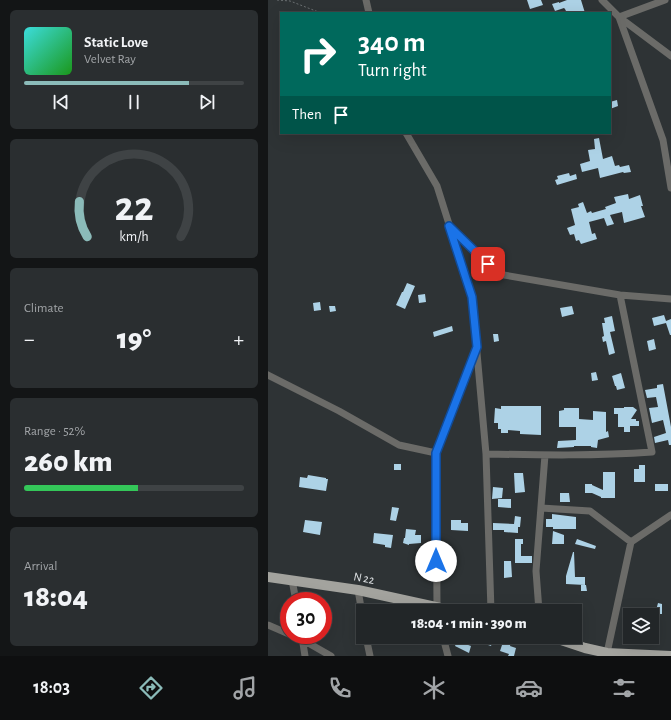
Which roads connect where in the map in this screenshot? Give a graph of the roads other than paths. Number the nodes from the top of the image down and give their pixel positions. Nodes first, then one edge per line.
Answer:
1 (366, 0) edge
2 (602, 0) edge
3 (665, 0) edge
4 (369, 12) edge
5 (618, 17) junction
6 (671, 56) edge
7 (407, 134) edge
8 (671, 188) edge
9 (449, 226) junction
10 (620, 295) junction
11 (671, 299) edge
12 (477, 347) junction
13 (268, 376) edge
14 (436, 453) junction
15 (486, 454) junction
16 (545, 455) junction
17 (541, 508) junction
18 (671, 515) edge
19 (631, 542) junction
20 (268, 577) edge
21 (292, 580) junction
22 (358, 590) junction
23 (294, 592) edge
24 (360, 604) edge
25 (416, 604) edge
26 (437, 604) edge
27 (491, 604) edge
28 (538, 604) edge
29 (268, 625) edge
30 (280, 630) edge
31 (303, 644) edge
32 (312, 644) edge
33 (367, 644) edge
34 (445, 644) edge
35 (568, 644) edge
36 (586, 652) edge
37 (608, 653) junction
38 (306, 656) edge
39 (331, 656) edge
40 (370, 656) edge
41 (448, 656) edge
42 (618, 656) edge
43 (671, 656) edge

1 - 4 street
2 - 5 street
3 - 5 street
5 - 6 street
5 - 8 street
7 - 9 street
9 - 10 street
9 - 12 street
10 - 11 street
10 - 16 street
12 - 14 street
12 - 15 street
13 - 14 street
14 - 26 street
15 - 16 street
15 - 27 street
16 - 17 street
17 - 19 street
17 - 28 street
18 - 19 street
19 - 37 street
20 - 21 main road, N 22 / N 22
21 - 22 main road, N 22 / N 22
21 - 23 street
22 - 24 street
22 - 25 main road, N 22 / N 22
29 - 30 street
31 - 38 street
32 - 39 street
33 - 40 street
34 - 41 street
35 - 36 main road
36 - 37 main road
37 - 42 street
37 - 43 main road

